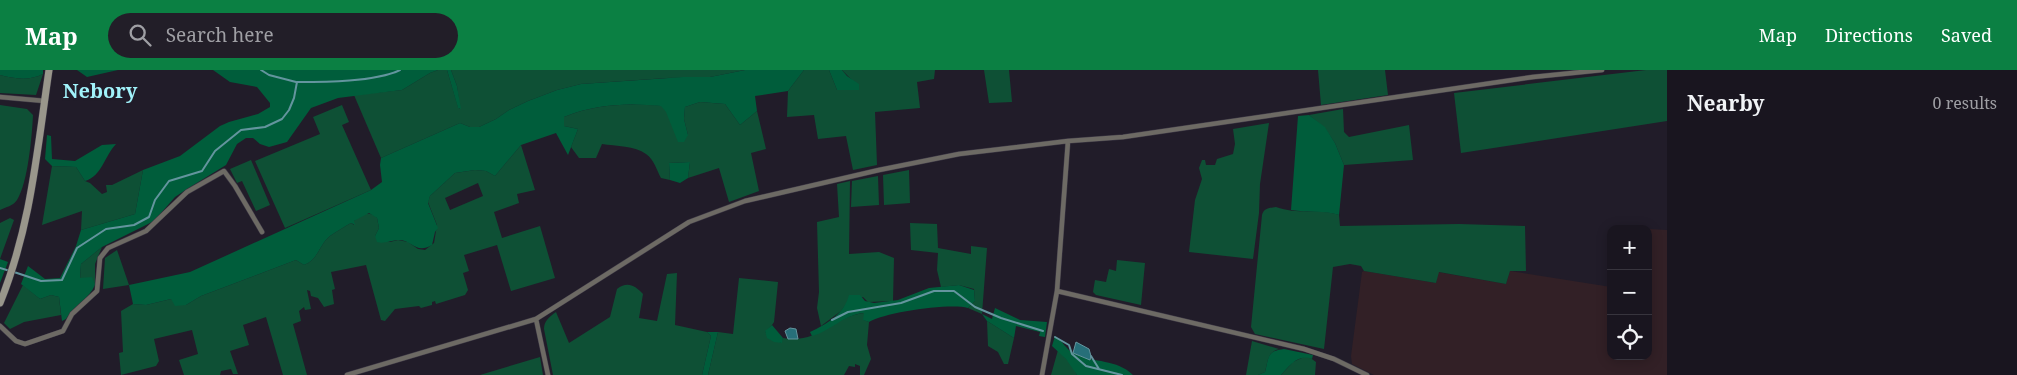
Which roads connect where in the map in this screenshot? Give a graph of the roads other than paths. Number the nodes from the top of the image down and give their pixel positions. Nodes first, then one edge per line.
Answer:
1 (49, 70) edge
2 (1602, 70) edge
3 (0, 97) edge
4 (45, 101) junction
5 (1068, 141) junction
6 (262, 232) dead end
7 (1057, 290) junction
8 (0, 303) edge
9 (536, 318) junction
10 (0, 326) edge
11 (347, 375) edge
12 (548, 375) edge
13 (1042, 375) edge
14 (1367, 375) edge

1 - 4 main road
2 - 5 street
3 - 4 street
4 - 8 main road
5 - 7 street
5 - 9 street
6 - 10 street
7 - 13 street
7 - 14 street
9 - 11 street
9 - 12 street

